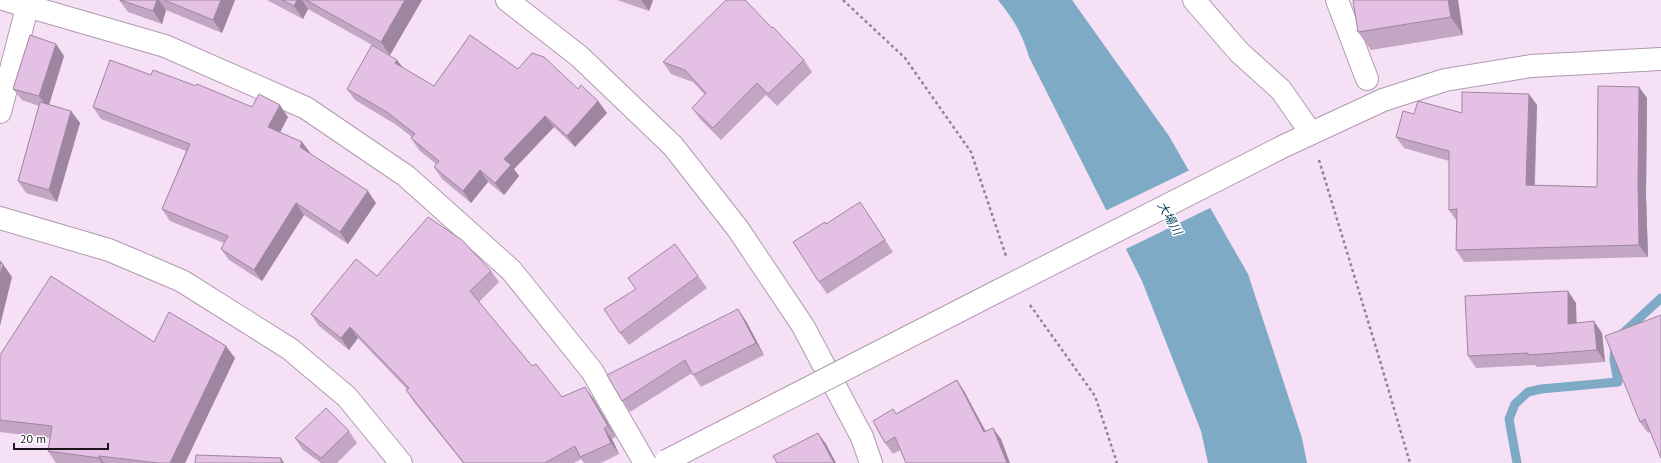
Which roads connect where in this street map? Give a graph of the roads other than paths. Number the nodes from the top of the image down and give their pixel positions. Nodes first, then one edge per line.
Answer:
1 (6, 0) edge
2 (507, 0) edge
3 (1194, 0) edge
4 (1337, 0) edge
5 (29, 3) edge
6 (1661, 59) edge
7 (1367, 79) dead end
8 (0, 112) edge
9 (1310, 133) junction
10 (0, 218) edge
11 (395, 461) edge
12 (657, 462) edge
13 (871, 463) edge

1 - 5 street
2 - 13 street
3 - 9 street
4 - 7 street
5 - 8 street
5 - 12 street
6 - 9 street
9 - 12 street, bridge
10 - 11 street

